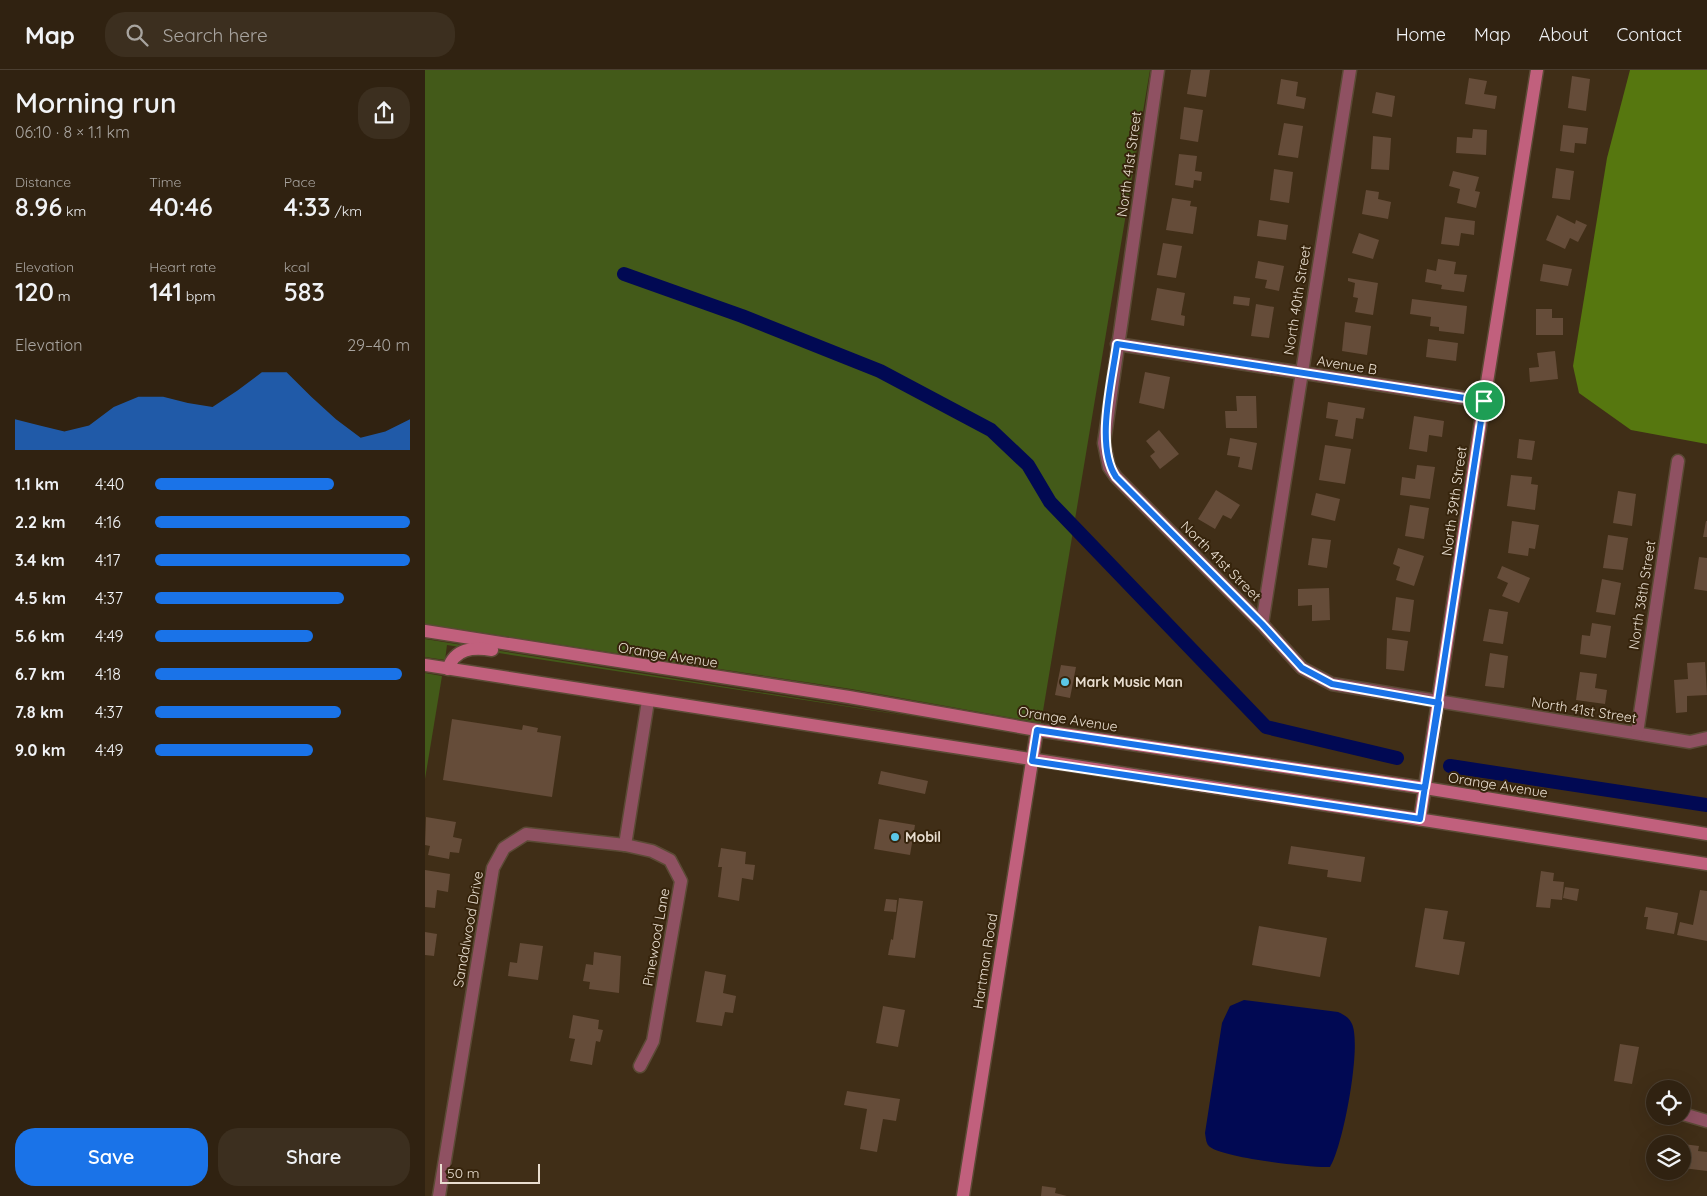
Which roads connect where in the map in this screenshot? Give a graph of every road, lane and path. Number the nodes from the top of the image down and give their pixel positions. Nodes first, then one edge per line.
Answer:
1 (1158, 70) edge
2 (1350, 70) edge
3 (1537, 70) edge
4 (1117, 344) junction
5 (1301, 373) junction
6 (1484, 401) junction
7 (1678, 461) dead end
8 (1262, 624) junction
9 (425, 631) edge
10 (595, 658) junction
11 (425, 665) edge
12 (448, 669) junction
13 (647, 700) junction
14 (1439, 703) junction
15 (1037, 730) junction
16 (1637, 733) junction
17 (1707, 738) edge
18 (1032, 761) junction
19 (1425, 788) junction
20 (1420, 819) junction
21 (1707, 834) edge
22 (625, 846) junction
23 (1707, 864) edge
24 (640, 1066) dead end
25 (1691, 1116) edge
26 (1707, 1120) edge
27 (439, 1196) edge
28 (963, 1196) edge

1 - 4 street, North 41st Street
2 - 5 street, North 40th Street
3 - 6 main road, North 39th Street
4 - 5 street, Avenue B
4 - 8 street, North 41st Street
5 - 6 street, Avenue B
5 - 8 street, North 40th Street
6 - 14 main road, North 39th Street
7 - 16 street, North 38th Street
8 - 14 street, North 41st Street
9 - 10 main road, Orange Avenue
10 - 12 main road
10 - 15 main road, Orange Avenue
11 - 12 main road
12 - 13 main road
13 - 18 main road
13 - 22 street
14 - 16 street, North 41st Street
14 - 19 main road, North 39th Street
15 - 18 main road, Hartman Road
15 - 19 main road, Orange Avenue
16 - 17 street, North 41st Street
18 - 20 main road
18 - 28 main road, Hartman Road
19 - 20 main road, North 39th Street
19 - 21 main road, Orange Avenue
20 - 23 main road
22 - 24 street, Pinewood Lane
22 - 27 street, Sandalwood Drive
25 - 26 street

